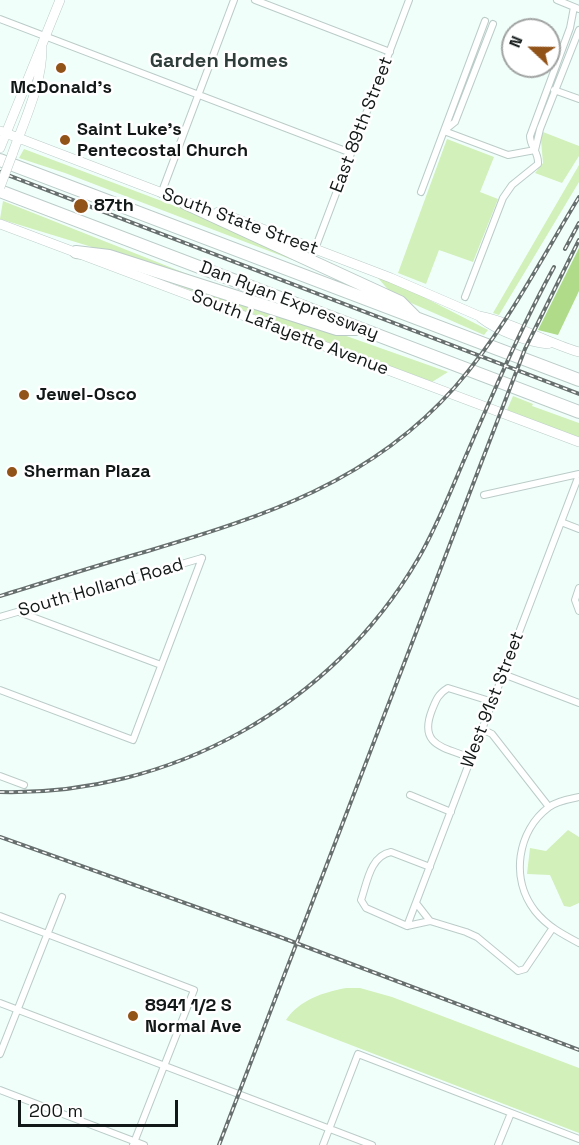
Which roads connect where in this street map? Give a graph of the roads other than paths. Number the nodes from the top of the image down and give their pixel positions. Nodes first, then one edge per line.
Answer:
1 (60, 0) edge
2 (234, 0) edge
3 (255, 0) edge
4 (410, 0) edge
5 (557, 0) edge
6 (576, 8) edge
7 (0, 19) edge
8 (485, 21) dead end
9 (493, 24) dead end
10 (579, 30) edge
11 (46, 37) junction
12 (42, 47) junction
13 (390, 52) junction
14 (548, 87) junction
15 (555, 90) junction
16 (198, 95) junction
17 (579, 99) edge
18 (444, 131) junction
19 (3, 132) edge
20 (18, 138) junction
21 (0, 148) edge
22 (535, 150) junction
23 (351, 153) junction
24 (6, 157) edge
25 (0, 189) edge
26 (421, 192) dead end
27 (161, 194) junction
28 (185, 203) junction
29 (0, 224) edge
30 (315, 249) junction
31 (76, 252) junction
32 (465, 297) dead end
33 (418, 320) junction
34 (364, 329) junction
35 (579, 352) edge
36 (579, 380) edge
37 (579, 412) edge
38 (579, 442) edge
39 (579, 474) edge
40 (484, 495) dead end
41 (561, 522) junction
42 (579, 529) edge
43 (579, 588) edge
44 (578, 610) edge
45 (19, 612) junction
46 (0, 617) edge
47 (161, 665) junction
48 (503, 674) junction
49 (0, 690) edge
50 (492, 702) junction
51 (579, 703) edge
52 (482, 729) junction
53 (471, 758) junction
54 (0, 776) edge
55 (24, 786) dead end
56 (410, 795) dead end
57 (579, 796) edge
58 (549, 807) junction
59 (451, 812) junction
60 (430, 867) junction
61 (62, 897) dead end
62 (416, 903) junction
63 (0, 916) edge
64 (430, 921) junction
65 (407, 926) junction
66 (552, 929) junction
67 (47, 934) junction
68 (579, 943) edge
69 (0, 1003) edge
70 (17, 1010) junction
71 (0, 1054) edge
72 (164, 1066) junction
73 (0, 1090) edge
74 (511, 1113) junction
75 (329, 1129) junction
76 (579, 1139) edge
77 (134, 1143) edge
78 (144, 1145) edge
79 (323, 1145) edge
80 (372, 1145) edge
81 (498, 1145) edge

1 - 11 main road
2 - 16 street
3 - 13 street
4 - 13 street, East 89th Street
5 - 6 street
6 - 14 street
7 - 11 street
8 - 18 street
9 - 18 street
10 - 15 street
11 - 12 main road
11 - 16 street
12 - 19 main road
12 - 20 main road
13 - 23 street, East 89th Street
14 - 15 street
14 - 22 street
15 - 17 street
15 - 22 street
16 - 23 street
16 - 27 street
18 - 22 street
18 - 26 street
19 - 20 main road, South State Street
19 - 21 main road
20 - 24 main road
20 - 27 main road, South State Street
22 - 32 street
23 - 30 street, East 89th Street
24 - 25 main road, bridge
24 - 33 highway, Dan Ryan Expressway
25 - 34 highway, Dan Ryan Expressway
27 - 28 main road, South State Street
28 - 30 main road, South State Street
28 - 33 highway
29 - 31 main road, South Lafayette Avenue
30 - 35 main road, South State Street
31 - 34 highway
31 - 38 main road, South Lafayette Avenue
33 - 36 highway, Dan Ryan Expressway
34 - 37 highway, Dan Ryan Expressway
39 - 40 street
39 - 41 street, West 91st Street
41 - 42 street
41 - 48 street, West 91st Street
43 - 44 street
45 - 46 street, South Holland Road
45 - 47 street
45 - 47 street, South Holland Road
47 - 49 street
48 - 50 street, West 91st Street
48 - 51 street
50 - 52 street, West 91st Street
50 - 53 street
52 - 53 street, West 91st Street
52 - 58 street
53 - 59 street, West 91st Street
54 - 55 street
56 - 59 street
57 - 58 street
58 - 66 street
59 - 60 street, West 91st Street
60 - 62 street, West 91st Street
60 - 65 street
61 - 67 street
62 - 64 street
62 - 65 street, West 91st Street
63 - 67 street
64 - 65 street
64 - 66 street
66 - 68 street
67 - 70 street
67 - 72 street
69 - 70 street
70 - 71 street
70 - 72 street
72 - 75 street
72 - 77 street
73 - 77 street
74 - 75 street
74 - 76 street
74 - 81 street
75 - 79 street
75 - 80 street
77 - 78 street

